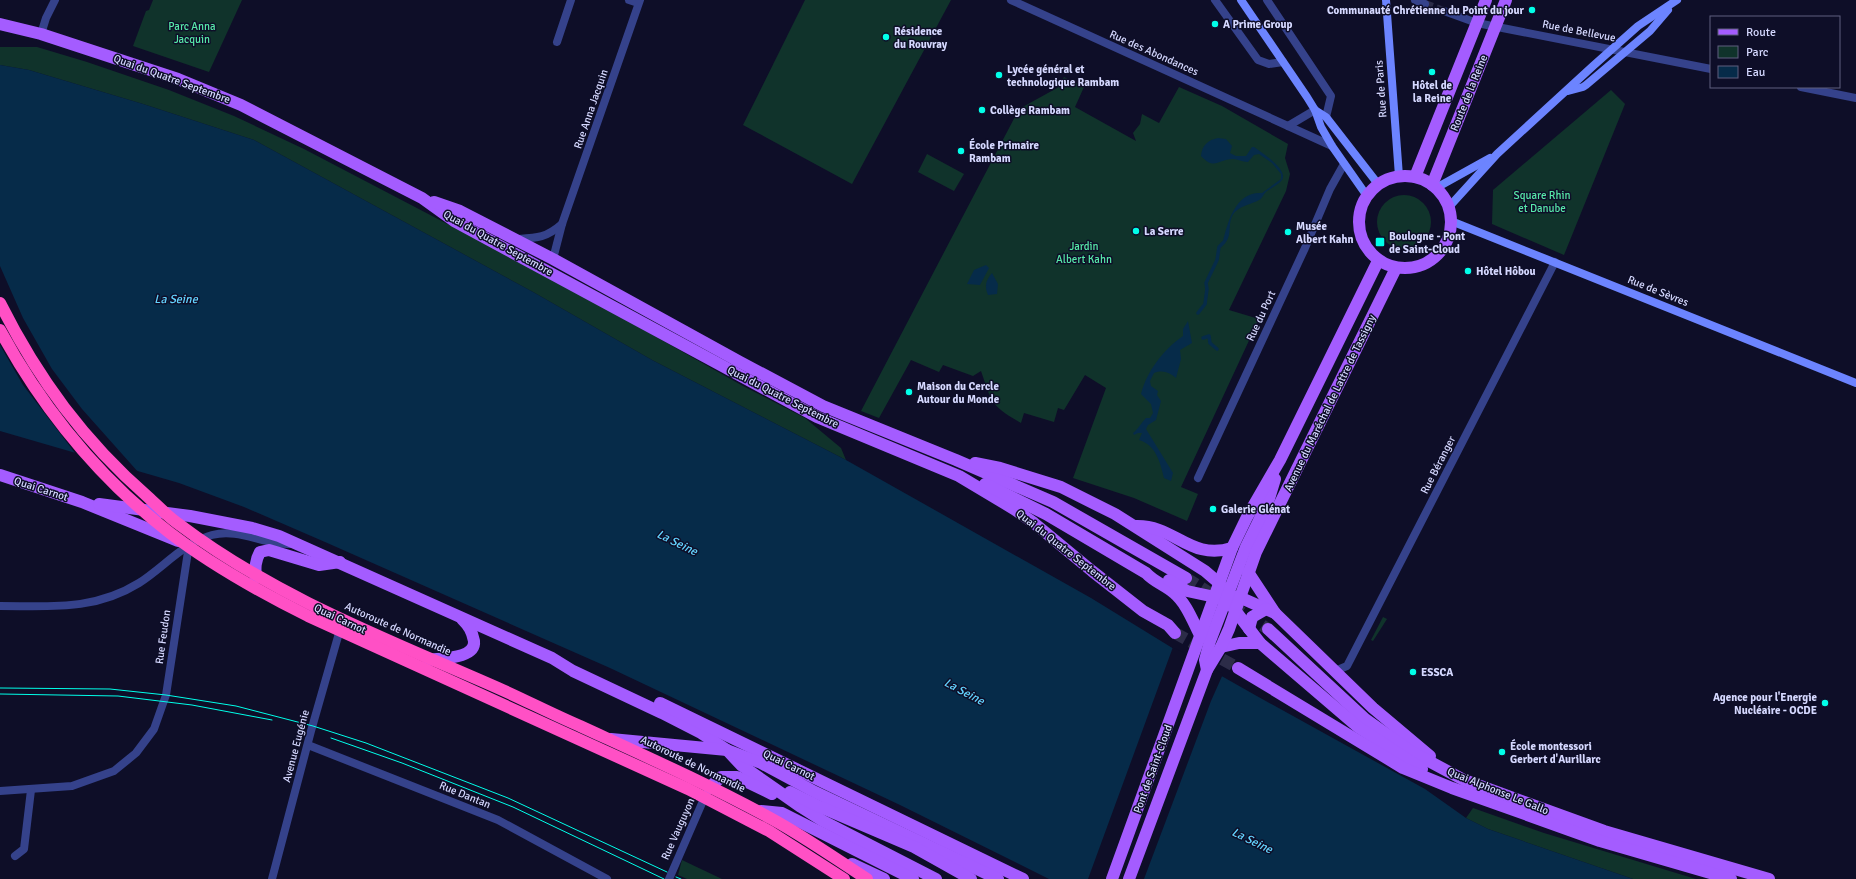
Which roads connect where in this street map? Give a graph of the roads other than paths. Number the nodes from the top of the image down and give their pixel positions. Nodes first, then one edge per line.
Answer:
1 (55, 0) edge
2 (571, 0) edge
3 (629, 0) edge
4 (1011, 0) edge
5 (1215, 0) edge
6 (1241, 0) edge
7 (1267, 0) edge
8 (1386, 0) edge
9 (1415, 0) edge
10 (1486, 0) edge
11 (1506, 0) edge
12 (1676, 1) edge
13 (639, 2) edge
14 (1425, 4) dead end
15 (1444, 11) tunnel mouth
16 (1477, 23) junction
17 (0, 24) edge
18 (1496, 26) junction
19 (41, 34) junction
20 (557, 42) dead end
21 (1612, 49) junction
22 (1625, 52) junction
23 (1283, 62) junction
24 (1710, 69) edge
25 (1806, 88) edge
26 (1567, 91) junction
27 (1856, 98) edge
28 (1315, 110) junction
29 (1326, 117) junction
30 (1288, 126) junction
31 (1332, 146) junction
32 (1497, 154) junction
33 (1344, 164) junction
34 (1399, 176) junction
35 (1415, 177) junction
36 (1378, 184) junction
37 (1434, 187) junction
38 (1367, 196) junction
39 (422, 198) junction
40 (1448, 208) junction
41 (1451, 221) junction
42 (562, 224) junction
43 (516, 239) junction
44 (553, 259) junction
45 (1378, 260) junction
46 (1555, 262) junction
47 (1396, 268) junction
48 (0, 303) edge
49 (0, 330) edge
50 (1856, 383) edge
51 (956, 460) junction
52 (1280, 460) junction
53 (0, 475) edge
54 (959, 476) junction
55 (1198, 478) dead end
56 (82, 502) junction
57 (1135, 526) junction
58 (295, 544) junction
59 (189, 546) junction
60 (1232, 548) junction
61 (341, 562) junction
62 (1248, 572) junction
63 (1146, 573) junction
64 (256, 578) junction
65 (1186, 578) tunnel mouth
66 (1219, 584) junction
67 (1227, 597) junction
68 (0, 606) edge
69 (1234, 609) junction
70 (1270, 611) junction
71 (457, 615) junction
72 (344, 620) junction
73 (1249, 629) junction
74 (1268, 629) tunnel mouth
75 (1175, 633) tunnel mouth
76 (1201, 637) junction
77 (1260, 643) junction
78 (1221, 647) junction
79 (552, 658) junction
80 (1193, 659) joint
81 (428, 660) junction
82 (1238, 668) tunnel mouth
83 (1207, 670) junction
84 (1335, 671) junction
85 (598, 738) junction
86 (308, 744) junction
87 (727, 750) junction
88 (741, 765) junction
89 (1451, 773) junction
90 (709, 788) junction
91 (1452, 788) junction
92 (31, 790) junction
93 (0, 791) edge
94 (801, 807) junction
95 (761, 811) junction
96 (15, 856) dead end
97 (272, 879) edge
98 (607, 879) edge
99 (669, 879) edge
100 (844, 879) edge
101 (867, 879) edge
102 (884, 879) edge
103 (913, 879) edge
104 (936, 879) edge
105 (971, 879) edge
106 (998, 879) edge
107 (1023, 879) edge
108 (1112, 879) edge
109 (1129, 879) edge
110 (1731, 879) edge
111 (1768, 879) edge

1 - 19 street
2 - 20 street
3 - 13 street
4 - 30 street, Rue des Abondances
5 - 23 street
6 - 23 main road
7 - 29 street
8 - 34 main road, Rue de Paris
9 - 14 street
10 - 16 main road, Route de la Reine
11 - 18 main road, Route de la Reine
12 - 21 main road
12 - 22 main road
13 - 42 street, Rue Anna Jacquin
15 - 16 street, Rue de Bellevue
16 - 18 street, Rue de Bellevue
16 - 35 main road, Route de la Reine
17 - 19 main road, Quai du Quatre Septembre
18 - 21 street, Rue de Bellevue
18 - 37 main road, Route de la Reine
19 - 39 main road, Quai du Quatre Septembre
21 - 22 street, Rue de Bellevue
21 - 26 main road
22 - 24 street, Rue de Bellevue
22 - 26 main road
23 - 28 main road
25 - 27 street
26 - 32 main road
28 - 29 main road
28 - 30 street
28 - 31 main road
29 - 36 main road
30 - 31 street, Rue des Abondances
31 - 33 main road
32 - 37 main road
32 - 40 main road
33 - 38 main road
33 - 55 street, Rue du Port
34 - 35 main road
34 - 36 main road
35 - 37 main road
36 - 38 main road
37 - 40 main road
38 - 45 main road
39 - 43 main road, Quai du Quatre Septembre
39 - 54 main road, Quai du Quatre Septembre
40 - 41 main road
41 - 46 main road, Rue de Sèvres
41 - 47 main road
42 - 43 street
42 - 44 street, Rue Anna Jacquin
43 - 44 main road, Quai du Quatre Septembre
44 - 51 main road, Quai du Quatre Septembre
45 - 47 main road
45 - 52 main road, Avenue du Maréchal de Lattre de Tassigny
46 - 50 main road, Rue de Sèvres
46 - 84 street, Rue Béranger
47 - 62 main road, Avenue du Maréchal de Lattre de Tassigny
48 - 101 highway, Autoroute de Normandie
49 - 100 highway
51 - 57 main road
51 - 65 main road, Quai du Quatre Septembre
52 - 60 main road, Avenue du Maréchal de Lattre de Tassigny
52 - 67 main road
53 - 56 main road, Quai Carnot
54 - 63 main road
54 - 75 main road, Quai du Quatre Septembre
56 - 58 main road, Quai Carnot
56 - 59 main road, Quai Carnot
57 - 60 main road
57 - 66 main road
58 - 59 street
58 - 61 main road, Quai Carnot
59 - 64 main road, Quai Carnot
59 - 68 street
59 - 92 street, Rue Feudon
60 - 66 main road, Avenue du Maréchal de Lattre de Tassigny
61 - 64 main road
61 - 71 main road, Quai Carnot
62 - 67 main road, Avenue du Maréchal de Lattre de Tassigny
62 - 70 main road
63 - 67 main road
63 - 76 main road
64 - 72 main road, Quai Carnot
66 - 67 main road, Avenue du Maréchal de Lattre de Tassigny
67 - 69 main road, Avenue du Maréchal de Lattre de Tassigny
67 - 70 main road
67 - 76 main road, Avenue du Maréchal de Lattre de Tassigny
67 - 83 main road
69 - 73 main road
69 - 78 main road, Avenue du Maréchal de Lattre de Tassigny
70 - 73 main road
70 - 84 main road
71 - 79 main road, Quai Carnot
71 - 81 main road
72 - 81 main road, Quai Carnot
72 - 86 street, Avenue Eugénie
73 - 77 main road
74 - 89 main road, Quai Alphonse Le Gallo
76 - 80 main road, Avenue du Maréchal de Lattre de Tassigny
77 - 78 main road
77 - 91 main road
78 - 83 main road, Avenue du Maréchal de Lattre de Tassigny
79 - 87 main road, Quai Carnot
79 - 107 main road, Quai Carnot
80 - 108 main road, Pont de Saint-Cloud
81 - 85 main road, Quai Carnot
82 - 91 main road, Quai Alphonse Le Gallo
83 - 109 main road, Pont de Saint-Cloud
84 - 89 main road
85 - 87 main road, Quai Carnot
85 - 90 main road, Quai Carnot
86 - 97 street, Avenue Eugénie
86 - 98 street, Rue Dantan
87 - 88 main road, Quai Carnot
87 - 106 main road, Quai Carnot
88 - 94 main road, Quai Carnot
88 - 105 main road, Quai Carnot
89 - 111 main road, Quai Alphonse Le Gallo
90 - 94 main road
90 - 95 main road, Quai Carnot
90 - 99 street, Rue Vauguyon
91 - 110 main road, Quai Alphonse Le Gallo
92 - 93 street, Rue Feudon
92 - 96 street
94 - 104 main road, Quai Carnot
95 - 102 main road, Quai Carnot
95 - 103 main road, Quai Carnot

